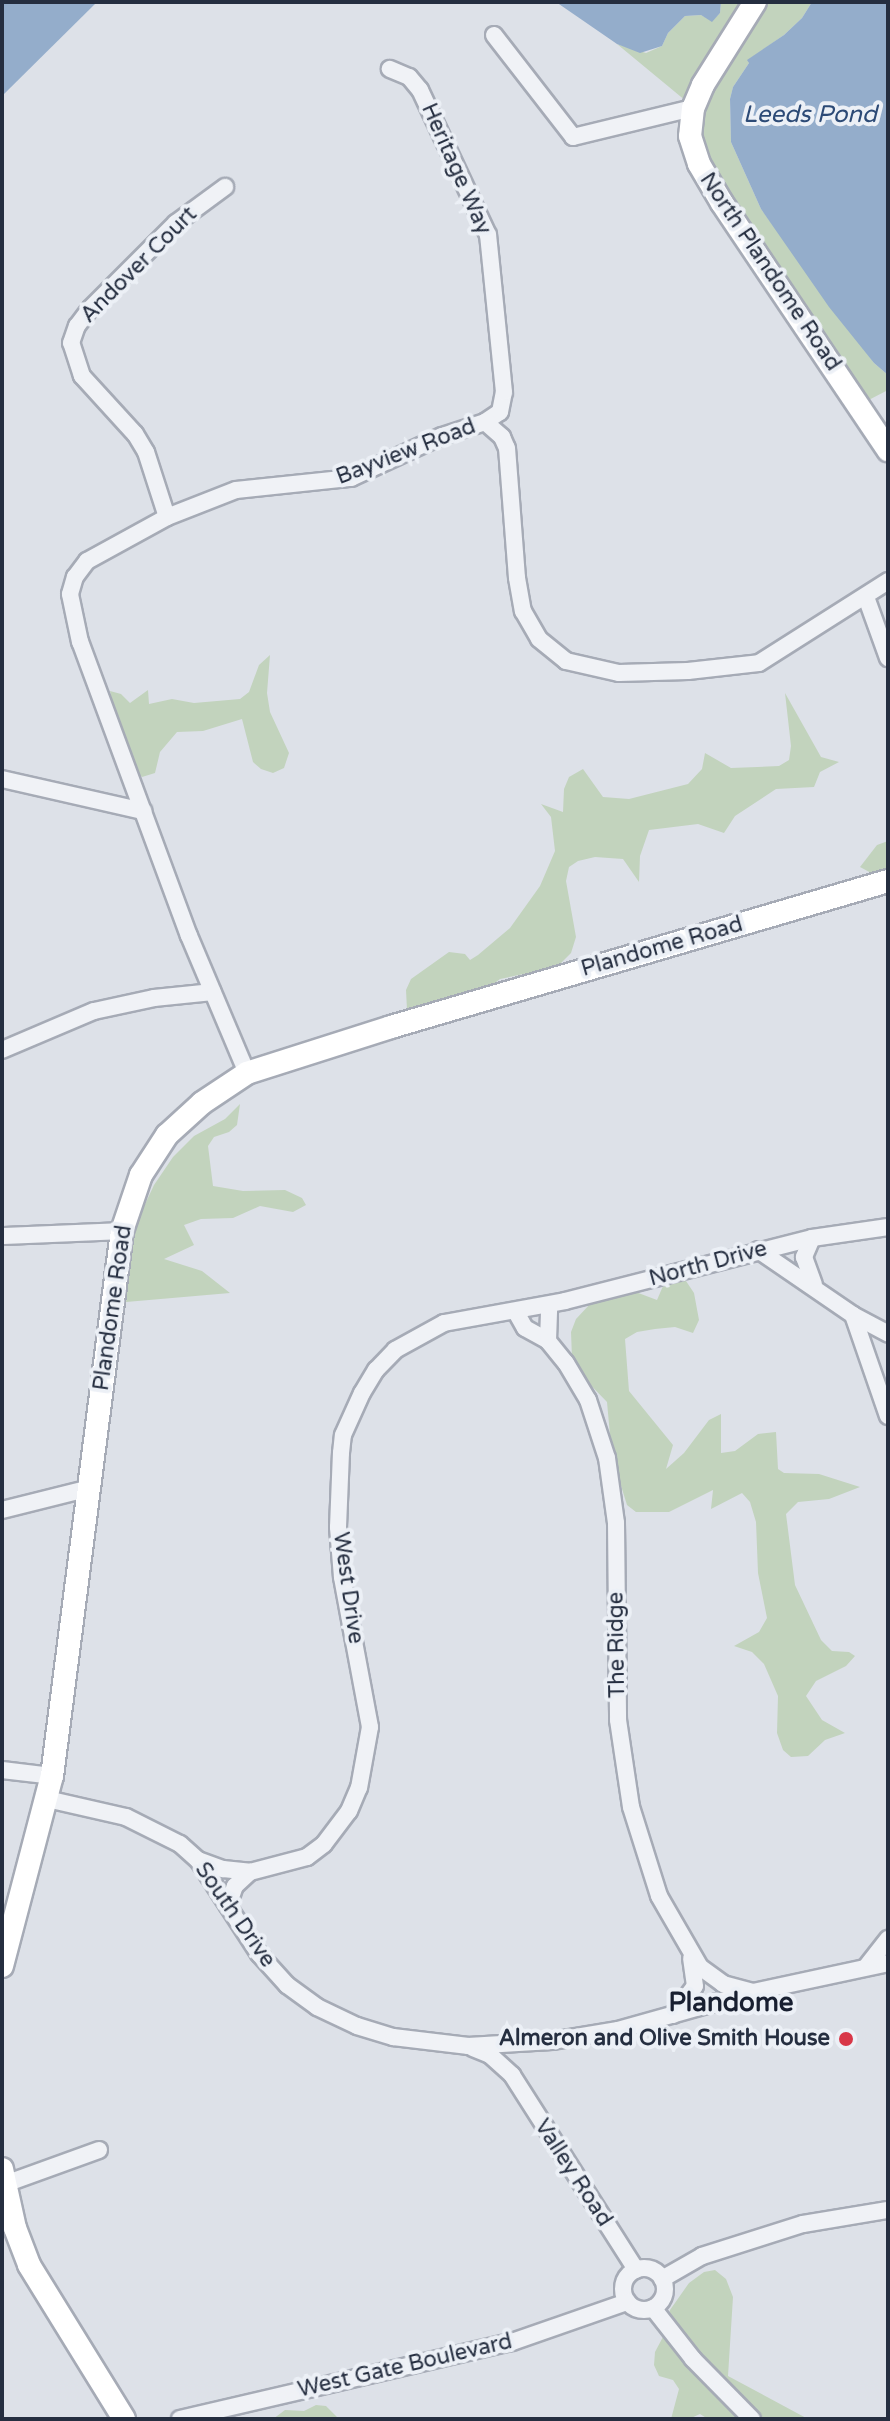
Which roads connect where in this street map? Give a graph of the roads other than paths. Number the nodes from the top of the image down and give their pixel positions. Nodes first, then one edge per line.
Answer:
1 (755, 2) edge
2 (494, 35) dead end
3 (390, 69) dead end
4 (693, 108) junction
5 (225, 187) dead end
6 (485, 422) junction
7 (888, 450) edge
8 (167, 517) junction
9 (888, 581) edge
10 (866, 597) junction
11 (888, 658) edge
12 (2, 779) edge
13 (143, 811) junction
14 (888, 881) edge
15 (213, 992) junction
16 (2, 1050) edge
17 (247, 1073) junction
18 (888, 1227) edge
19 (122, 1231) junction
20 (2, 1236) edge
21 (812, 1238) junction
22 (758, 1250) junction
23 (815, 1286) junction
24 (549, 1305) junction
25 (523, 1310) junction
26 (853, 1315) junction
27 (888, 1334) edge
28 (548, 1341) junction
29 (888, 1416) edge
30 (90, 1488) junction
31 (2, 1510) edge
32 (2, 1770) edge
33 (52, 1776) junction
34 (47, 1799) junction
35 (198, 1860) junction
36 (250, 1872) junction
37 (228, 1906) junction
38 (888, 1939) edge
39 (689, 1953) junction
40 (888, 1963) edge
41 (2, 1966) edge
42 (866, 1967) junction
43 (753, 1992) junction
44 (673, 2016) junction
45 (523, 2044) junction
46 (468, 2046) junction
47 (512, 2075) junction
48 (99, 2150) dead end
49 (4, 2188) edge
50 (888, 2210) edge
51 (636, 2270) junction
52 (662, 2279) junction
53 (627, 2302) junction
54 (653, 2308) junction
55 (124, 2419) edge
56 (180, 2419) edge
57 (752, 2419) edge

1 - 4 main road, North Plandome Road
2 - 4 street
3 - 6 street, Heritage Way
4 - 7 main road, North Plandome Road
5 - 8 street, Andover Court
6 - 8 street, Bayview Road
6 - 10 street, Bayview Road
8 - 13 street, Bayview Road
9 - 10 street, Bayview Road
10 - 11 street
12 - 13 street
13 - 15 street, Bayview Road
14 - 17 main road, Plandome Road
15 - 16 street
15 - 17 street, Bayview Road
17 - 19 main road, Plandome Road
18 - 21 street, North Drive
19 - 20 street
19 - 30 main road, Plandome Road
21 - 22 street, North Drive
21 - 23 street
22 - 23 street
22 - 24 street, North Drive
23 - 26 street
24 - 25 street, North Drive
24 - 28 street
25 - 28 street, The Ridge
25 - 36 street, West Drive
26 - 27 street
26 - 29 street
28 - 39 street, The Ridge
30 - 31 street
30 - 33 main road, Plandome Road
32 - 33 street
33 - 34 main road, Plandome Road
34 - 35 street, South Drive
34 - 41 main road, Plandome Road
35 - 36 street, West Drive
35 - 37 street, South Drive
36 - 37 street
37 - 46 street, South Drive
38 - 42 street
39 - 43 street, The Ridge
39 - 44 street, The Ridge
40 - 42 street, South Drive
42 - 43 street, South Drive
43 - 44 street, South Drive
44 - 45 street, South Drive
45 - 46 street, South Drive
45 - 47 street
46 - 47 street, Valley Road
47 - 51 street, Valley Road
48 - 49 street
49 - 55 main road
50 - 52 street
51 - 52 street
51 - 53 street
52 - 54 street
53 - 54 street
53 - 56 street, West Gate Boulevard
54 - 57 street

